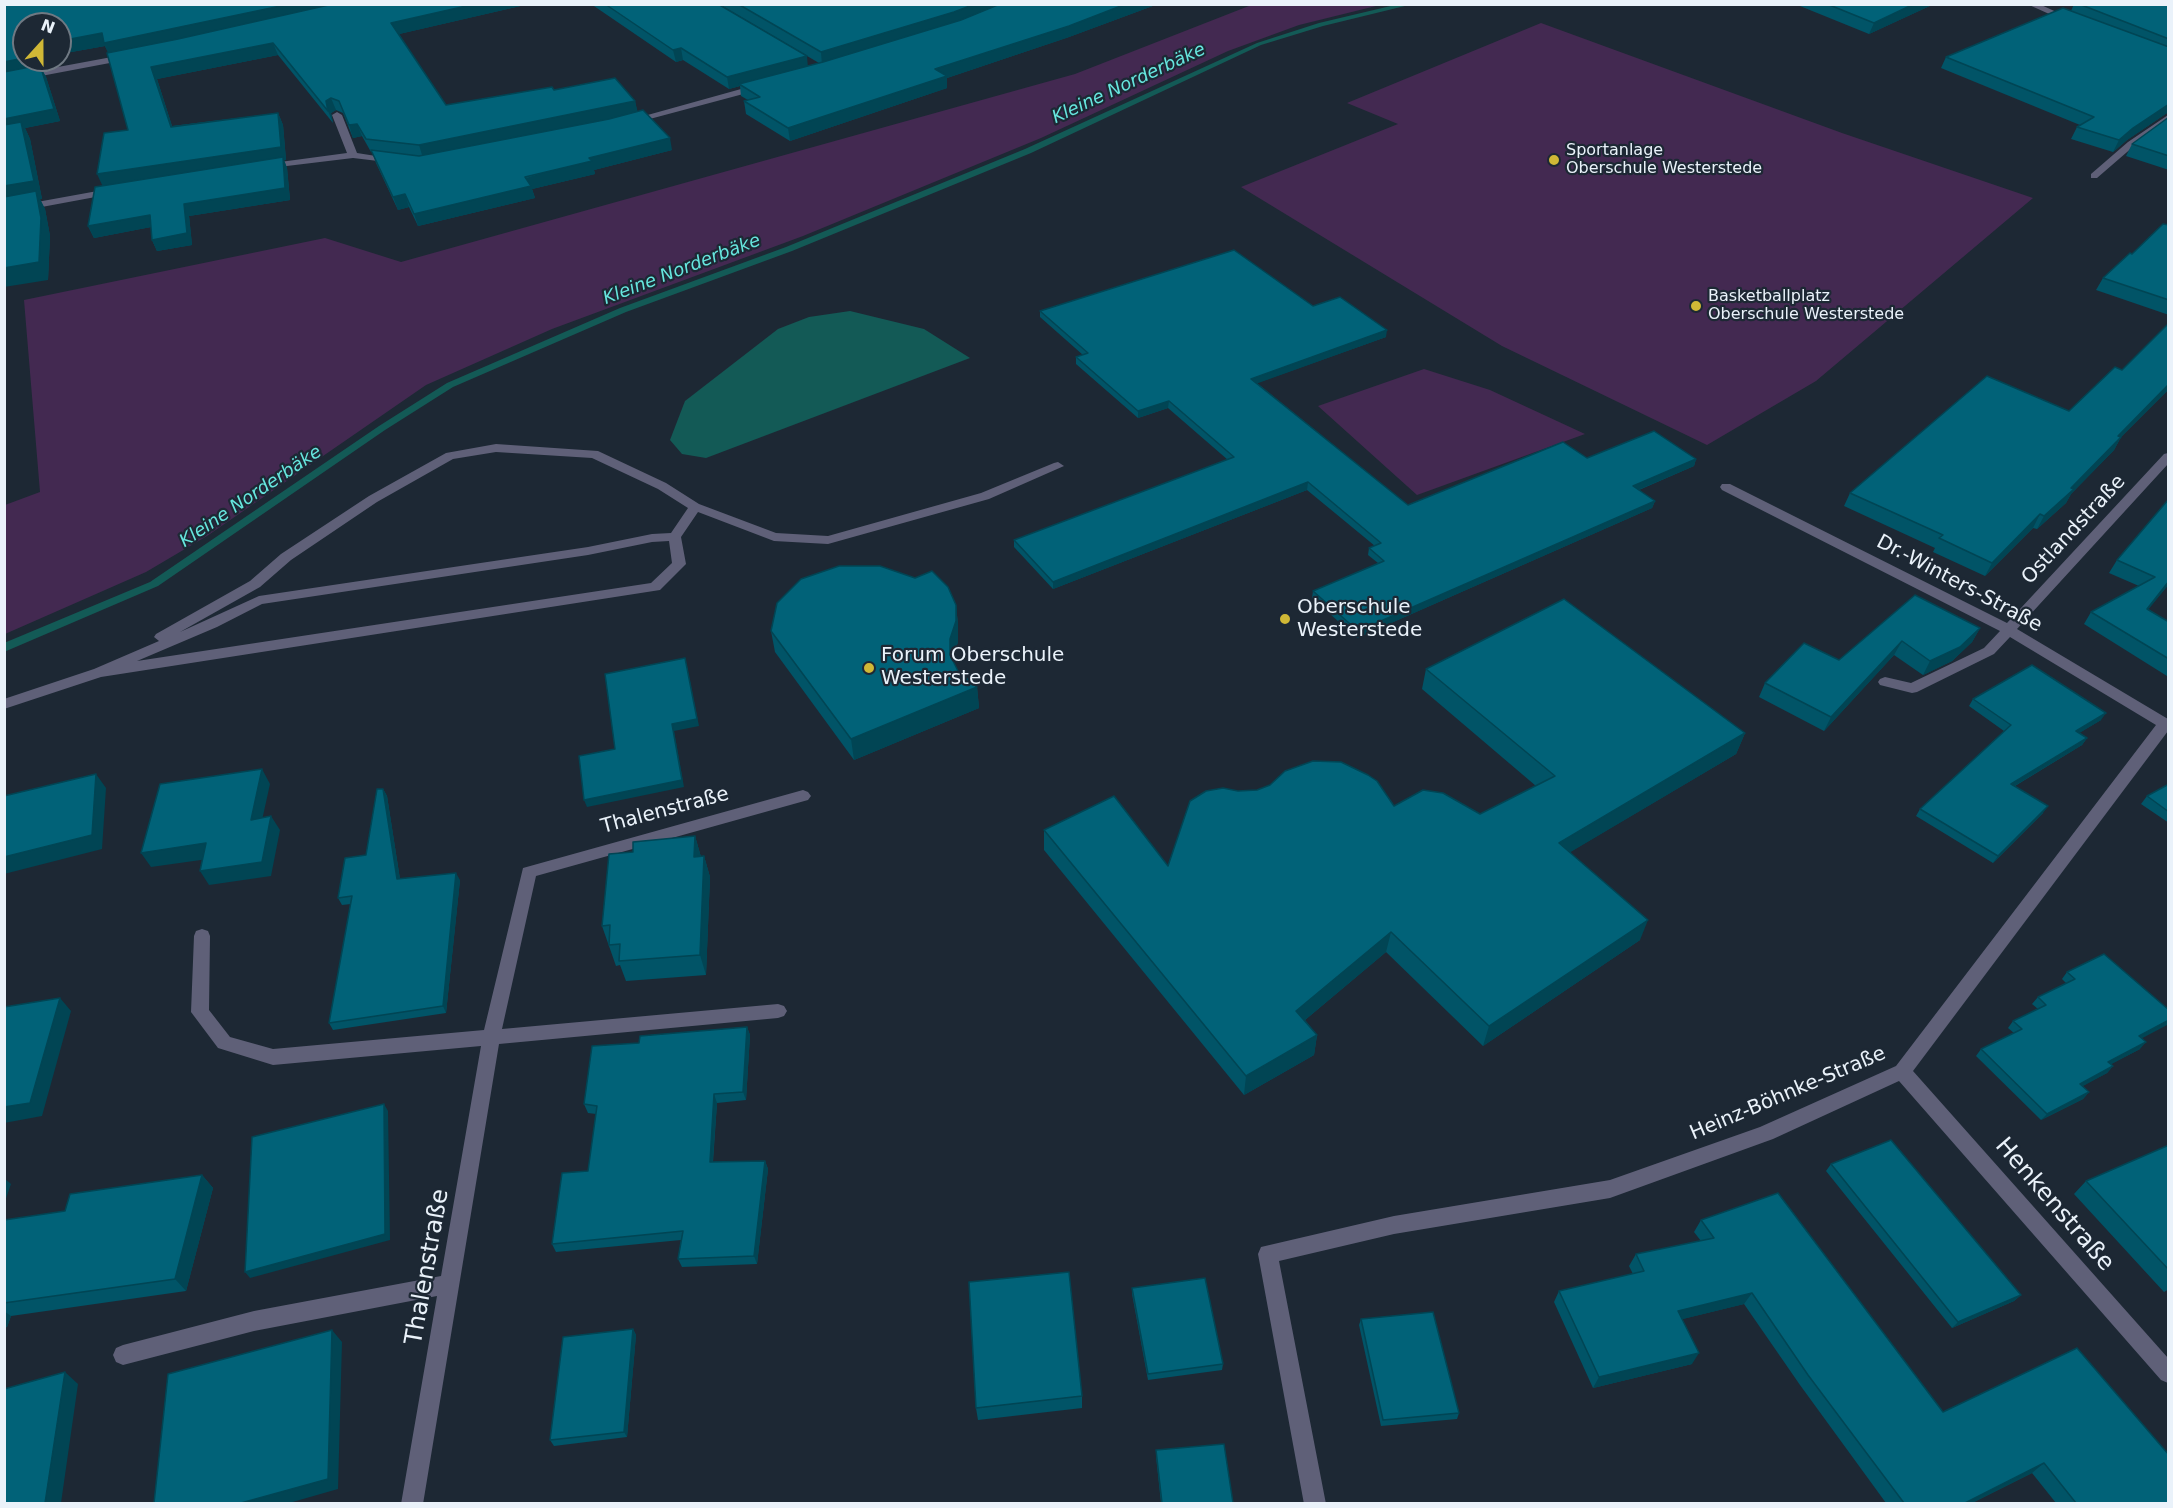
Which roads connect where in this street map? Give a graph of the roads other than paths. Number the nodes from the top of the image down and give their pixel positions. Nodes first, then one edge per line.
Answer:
1 (2031, 4) edge
2 (2082, 24) edge
3 (138, 55) edge
4 (4, 80) edge
5 (764, 86) edge
6 (337, 115) edge
7 (2169, 118) edge
8 (621, 124) edge
9 (353, 155) junction
10 (404, 162) edge
11 (258, 168) edge
12 (2094, 176) dead end
13 (123, 189) edge
14 (4, 211) edge
15 (2169, 457) edge
16 (1058, 466) dead end
17 (1726, 487) dead end
18 (695, 507) junction
19 (675, 537) junction
20 (2009, 630) junction
21 (99, 672) junction
22 (1885, 682) edge
23 (4, 704) edge
24 (2167, 725) edge
25 (803, 796) dead end
26 (202, 936) dead end
27 (778, 1011) dead end
28 (491, 1039) junction
29 (1902, 1071) junction
30 (450, 1284) junction
31 (123, 1355) dead end
32 (2169, 1373) edge
33 (412, 1503) edge
34 (1315, 1503) edge

1 - 2 street
3 - 4 street
5 - 8 street
6 - 9 street
7 - 12 street
9 - 10 street
9 - 11 street
13 - 14 street
15 - 20 street, Ostlandstraße
16 - 18 street
17 - 20 street, Dr.-Winters-Straße
18 - 19 street
18 - 21 street
19 - 21 street
19 - 21 street
20 - 22 street, Ostlandstraße
20 - 24 street, Dr.-Winters-Straße
21 - 23 street
24 - 29 street, Heinz-Böhnke-Straße
25 - 28 street, Thalenstraße
26 - 28 street
27 - 28 street
28 - 30 street, Thalenstraße
29 - 32 street, Henkenstraße
29 - 34 street, Heinz-Böhnke-Straße
30 - 31 street
30 - 33 street, Thalenstraße

